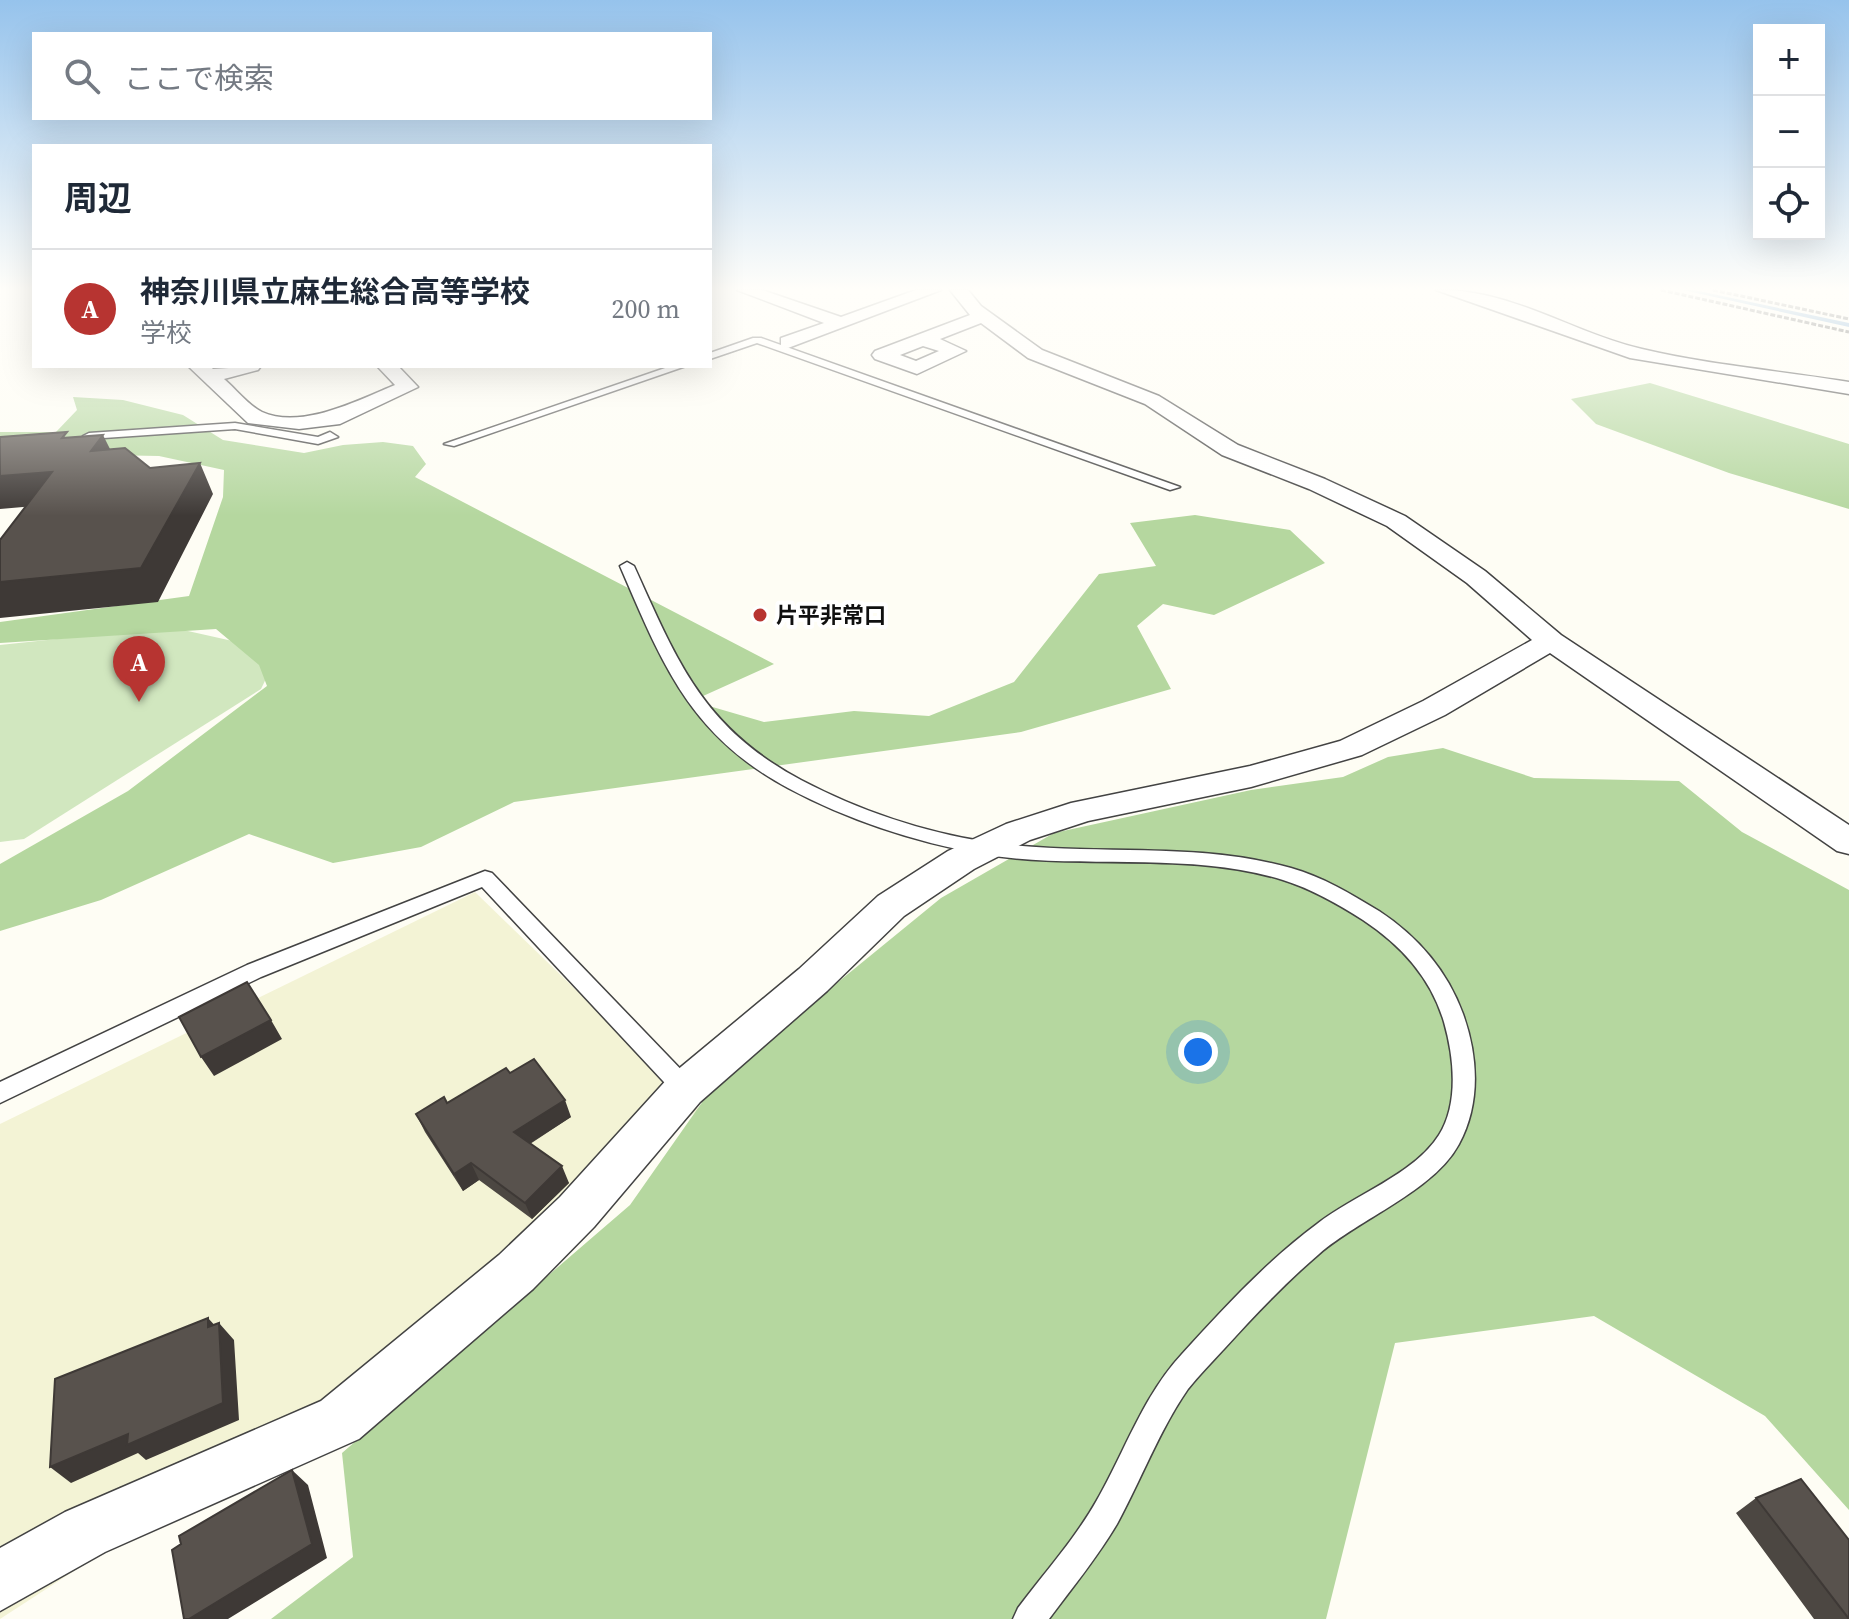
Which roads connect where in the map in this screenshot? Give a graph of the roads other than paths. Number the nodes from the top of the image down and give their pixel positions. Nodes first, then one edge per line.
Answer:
1 (841, 366) edge
2 (1064, 366) edge
3 (1709, 366) edge
4 (233, 368) edge
5 (389, 368) edge
6 (675, 368) edge
7 (205, 371) edge
8 (1849, 388) edge
9 (323, 426) junction
10 (89, 436) joint
11 (60, 439) edge
12 (450, 444) dead end
13 (1174, 487) dead end
14 (627, 566) dead end
15 (1551, 641) junction
16 (1849, 842) edge
17 (986, 848) junction
18 (685, 1089) junction
19 (0, 1093) edge
20 (0, 1581) edge
21 (1029, 1619) edge

1 - 13 lane
2 - 15 street
3 - 8 street
4 - 7 street
5 - 9 street
6 - 12 lane
7 - 9 street
9 - 10 lane
10 - 11 street
14 - 17 lane
15 - 16 street
15 - 17 street
17 - 18 street
17 - 21 lane
18 - 19 lane
18 - 20 street

